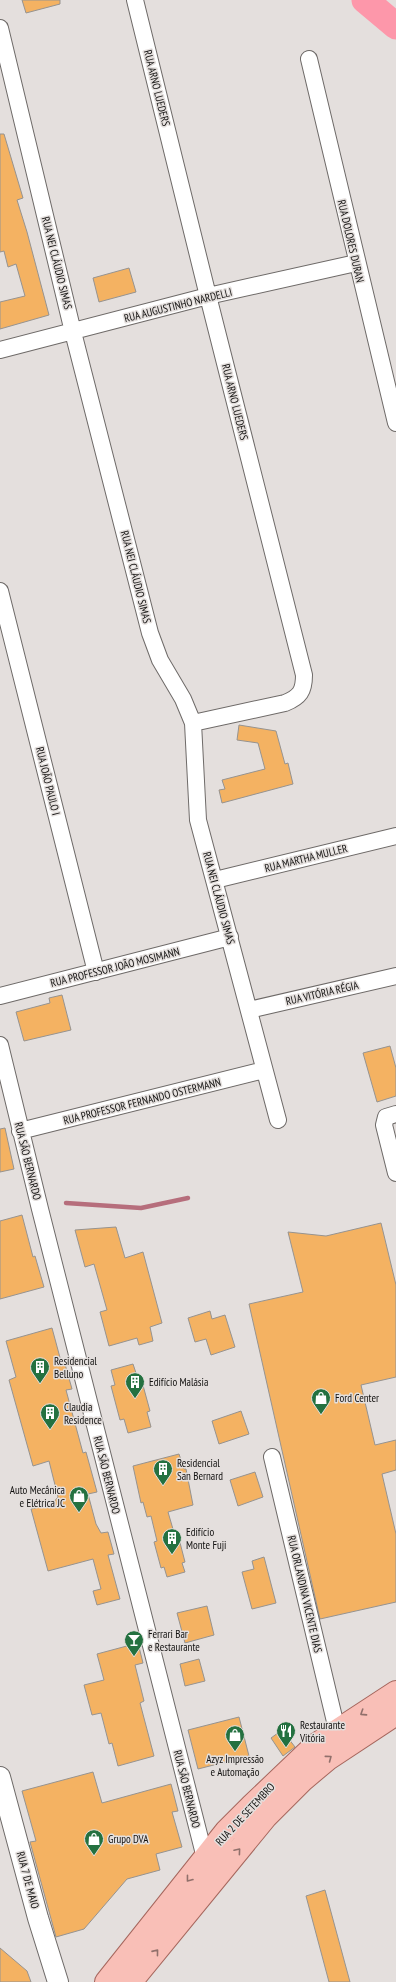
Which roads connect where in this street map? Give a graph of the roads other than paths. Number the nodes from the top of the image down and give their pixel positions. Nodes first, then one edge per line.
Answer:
1 (135, 0) edge
2 (0, 28) edge
3 (309, 59) dead end
4 (356, 263) junction
5 (208, 296) junction
6 (73, 332) junction
7 (0, 350) edge
8 (396, 423) edge
9 (0, 591) edge
10 (193, 724) junction
11 (396, 836) edge
12 (215, 880) junction
13 (230, 937) junction
14 (96, 972) junction
15 (396, 976) edge
16 (0, 996) edge
17 (249, 1010) junction
18 (0, 1045) edge
19 (264, 1070) junction
20 (396, 1114) edge
21 (278, 1120) dead end
22 (20, 1131) junction
23 (396, 1173) edge
24 (272, 1457) dead end
25 (396, 1692) edge
26 (396, 1714) edge
27 (337, 1730) junction
28 (0, 1777) edge
29 (205, 1858) junction
30 (58, 1982) edge
31 (106, 1982) edge
32 (131, 1982) edge

1 - 5 street, RUA ARNO LUEDERS
2 - 6 street, RUA NEI CLÁUDIO SIMAS
3 - 4 street, RUA DOLORES DURAN
4 - 5 street, RUA AUGUSTINHO NARDELLI
4 - 8 street, RUA DOLORES DURAN
5 - 6 street, RUA AUGUSTINHO NARDELLI
5 - 10 street, RUA ARNO LUEDERS
6 - 7 street, RUA AUGUSTINHO NARDELLI
6 - 10 street, RUA NEI CLÁUDIO SIMAS
9 - 14 street, RUA JOÃO PAULO I
10 - 12 street, RUA NEI CLÁUDIO SIMAS
11 - 12 street, RUA MARTHA MULLER
12 - 13 street, RUA NEI CLÁUDIO SIMAS
13 - 14 street, RUA PROFESSOR JOÃO MOSIMANN
13 - 17 street, RUA NEI CLÁUDIO SIMAS
14 - 16 street, RUA PROFESSOR JOÃO MOSIMANN
15 - 17 street, RUA VITÓRIA RÉGIA
17 - 19 street, RUA NEI CLÁUDIO SIMAS
18 - 22 street, RUA SÃO BERNARDO
19 - 21 street, RUA NEI CLÁUDIO SIMAS
19 - 22 street, RUA PROFESSOR FERNANDO OSTERMANN
20 - 23 street
22 - 29 street, RUA SÃO BERNARDO
24 - 27 street, RUA ORLANDINA VICENTE DIAS
25 -> 27 main road, RUA 2 DE SETEMBRO
32 -> 26 main road, RUA 2 DE SETEMBRO
27 - 29 main road, RUA 2 DE SETEMBRO
28 - 30 street, RUA 7 DE MAIO
29 -> 31 main road, RUA 2 DE SETEMBRO

